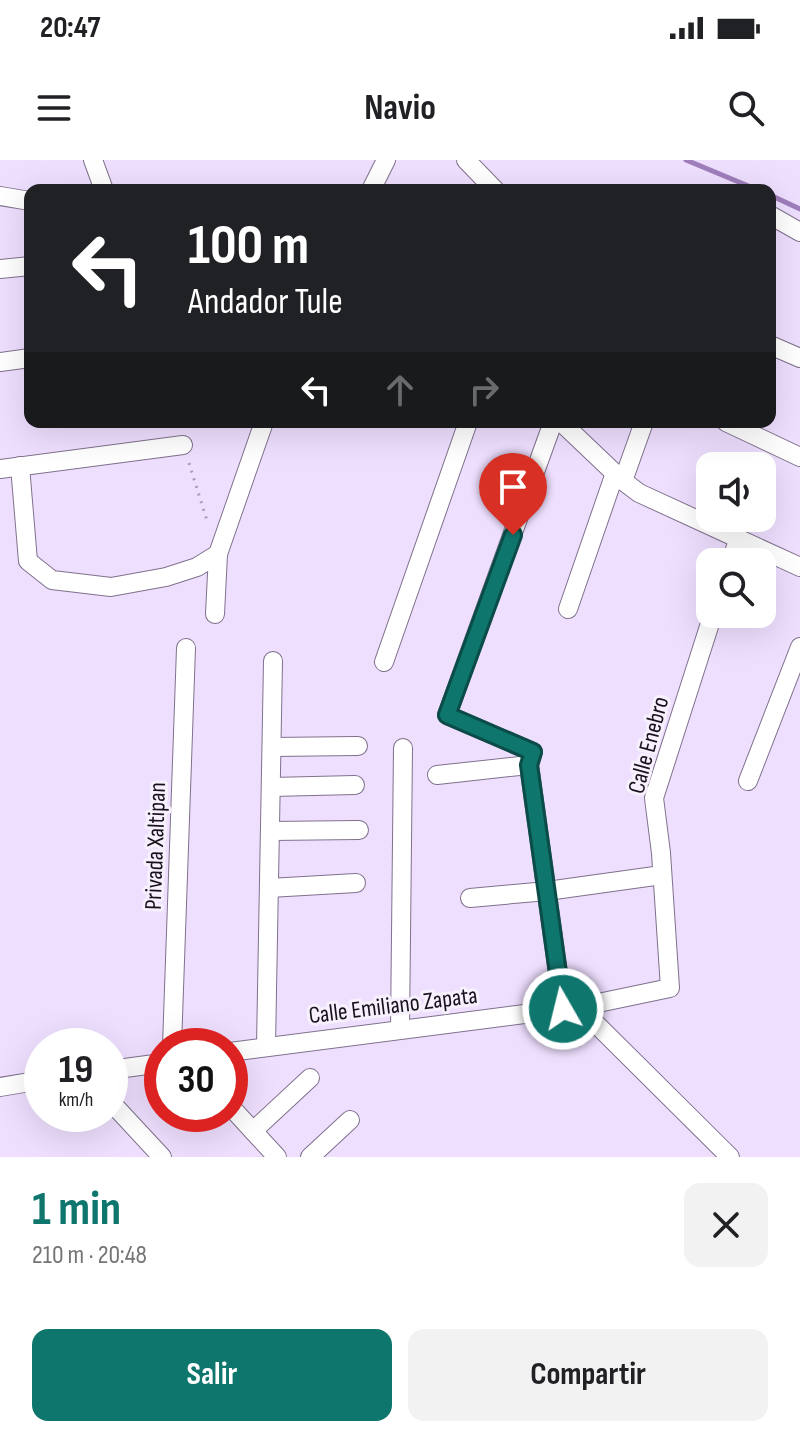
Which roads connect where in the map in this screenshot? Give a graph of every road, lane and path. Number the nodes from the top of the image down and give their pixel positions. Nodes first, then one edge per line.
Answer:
1 (93, 160) edge
2 (386, 160) edge
3 (466, 160) edge
4 (487, 168) edge
5 (102, 184) edge
6 (374, 184) edge
7 (0, 196) edge
8 (24, 200) edge
9 (776, 218) edge
10 (800, 231) edge
11 (24, 267) edge
12 (0, 269) edge
13 (776, 348) edge
14 (800, 358) edge
15 (24, 359) edge
16 (0, 362) edge
17 (262, 428) edge
18 (466, 428) edge
19 (551, 428) edge
20 (567, 428) edge
21 (641, 428) edge
22 (739, 428) edge
23 (183, 445) joint
24 (800, 457) edge
25 (20, 466) junction
26 (0, 469) edge
27 (619, 477) junction
28 (209, 527) dead end
29 (738, 540) junction
30 (735, 548) edge
31 (218, 554) junction
32 (800, 567) edge
33 (568, 609) dead end
34 (215, 614) dead end
35 (709, 628) edge
36 (800, 647) edge
37 (186, 648) dead end
38 (273, 661) dead end
39 (384, 662) dead end
40 (358, 746) dead end
41 (272, 747) junction
42 (403, 748) dead end
43 (531, 758) junction
44 (437, 775) dead end
45 (748, 781) dead end
46 (355, 785) dead end
47 (271, 787) junction
48 (359, 830) dead end
49 (270, 831) junction
50 (662, 875) junction
51 (356, 883) dead end
52 (269, 888) junction
53 (547, 891) junction
54 (470, 898) dead end
55 (670, 988) joint
56 (571, 1008) junction
57 (173, 1028) edge
58 (400, 1029) junction
59 (266, 1046) junction
60 (248, 1049) edge
61 (310, 1078) dead end
62 (24, 1083) edge
63 (0, 1087) edge
64 (128, 1120) edge
65 (350, 1120) dead end
66 (248, 1126) edge
67 (253, 1131) junction
68 (162, 1157) edge
69 (277, 1157) edge
70 (310, 1157) edge
71 (730, 1157) edge

1 - 5 street
2 - 6 street
3 - 4 street
7 - 8 street
9 - 10 street
11 - 12 street
13 - 14 street
15 - 16 street
17 - 31 street
18 - 39 street
19 - 43 street
20 - 27 street
21 - 27 street
22 - 24 street
23 - 25 street
23 - 28 path
25 - 26 street
25 - 31 street
27 - 29 street
27 - 33 street
29 - 30 street
29 - 32 street
31 - 34 street
35 - 50 street, Calle Enebro
36 - 45 street
37 - 57 street, Privada Xaltipan
38 - 41 street
40 - 41 street
41 - 47 street
42 - 58 street
43 - 44 street
43 - 53 street
46 - 47 street
47 - 49 street
48 - 49 street
49 - 52 street
50 - 53 street
50 - 55 street, Calle Enebro
51 - 52 street
52 - 59 street
53 - 54 street
53 - 56 street
55 - 56 street, Calle Emiliano Zapata
56 - 58 street, Calle Emiliano Zapata
56 - 71 street
58 - 59 street, Calle Emiliano Zapata
59 - 60 street, Calle Emiliano Zapata
61 - 67 street
62 - 63 street
64 - 68 street
65 - 70 street
66 - 67 street
67 - 69 street

